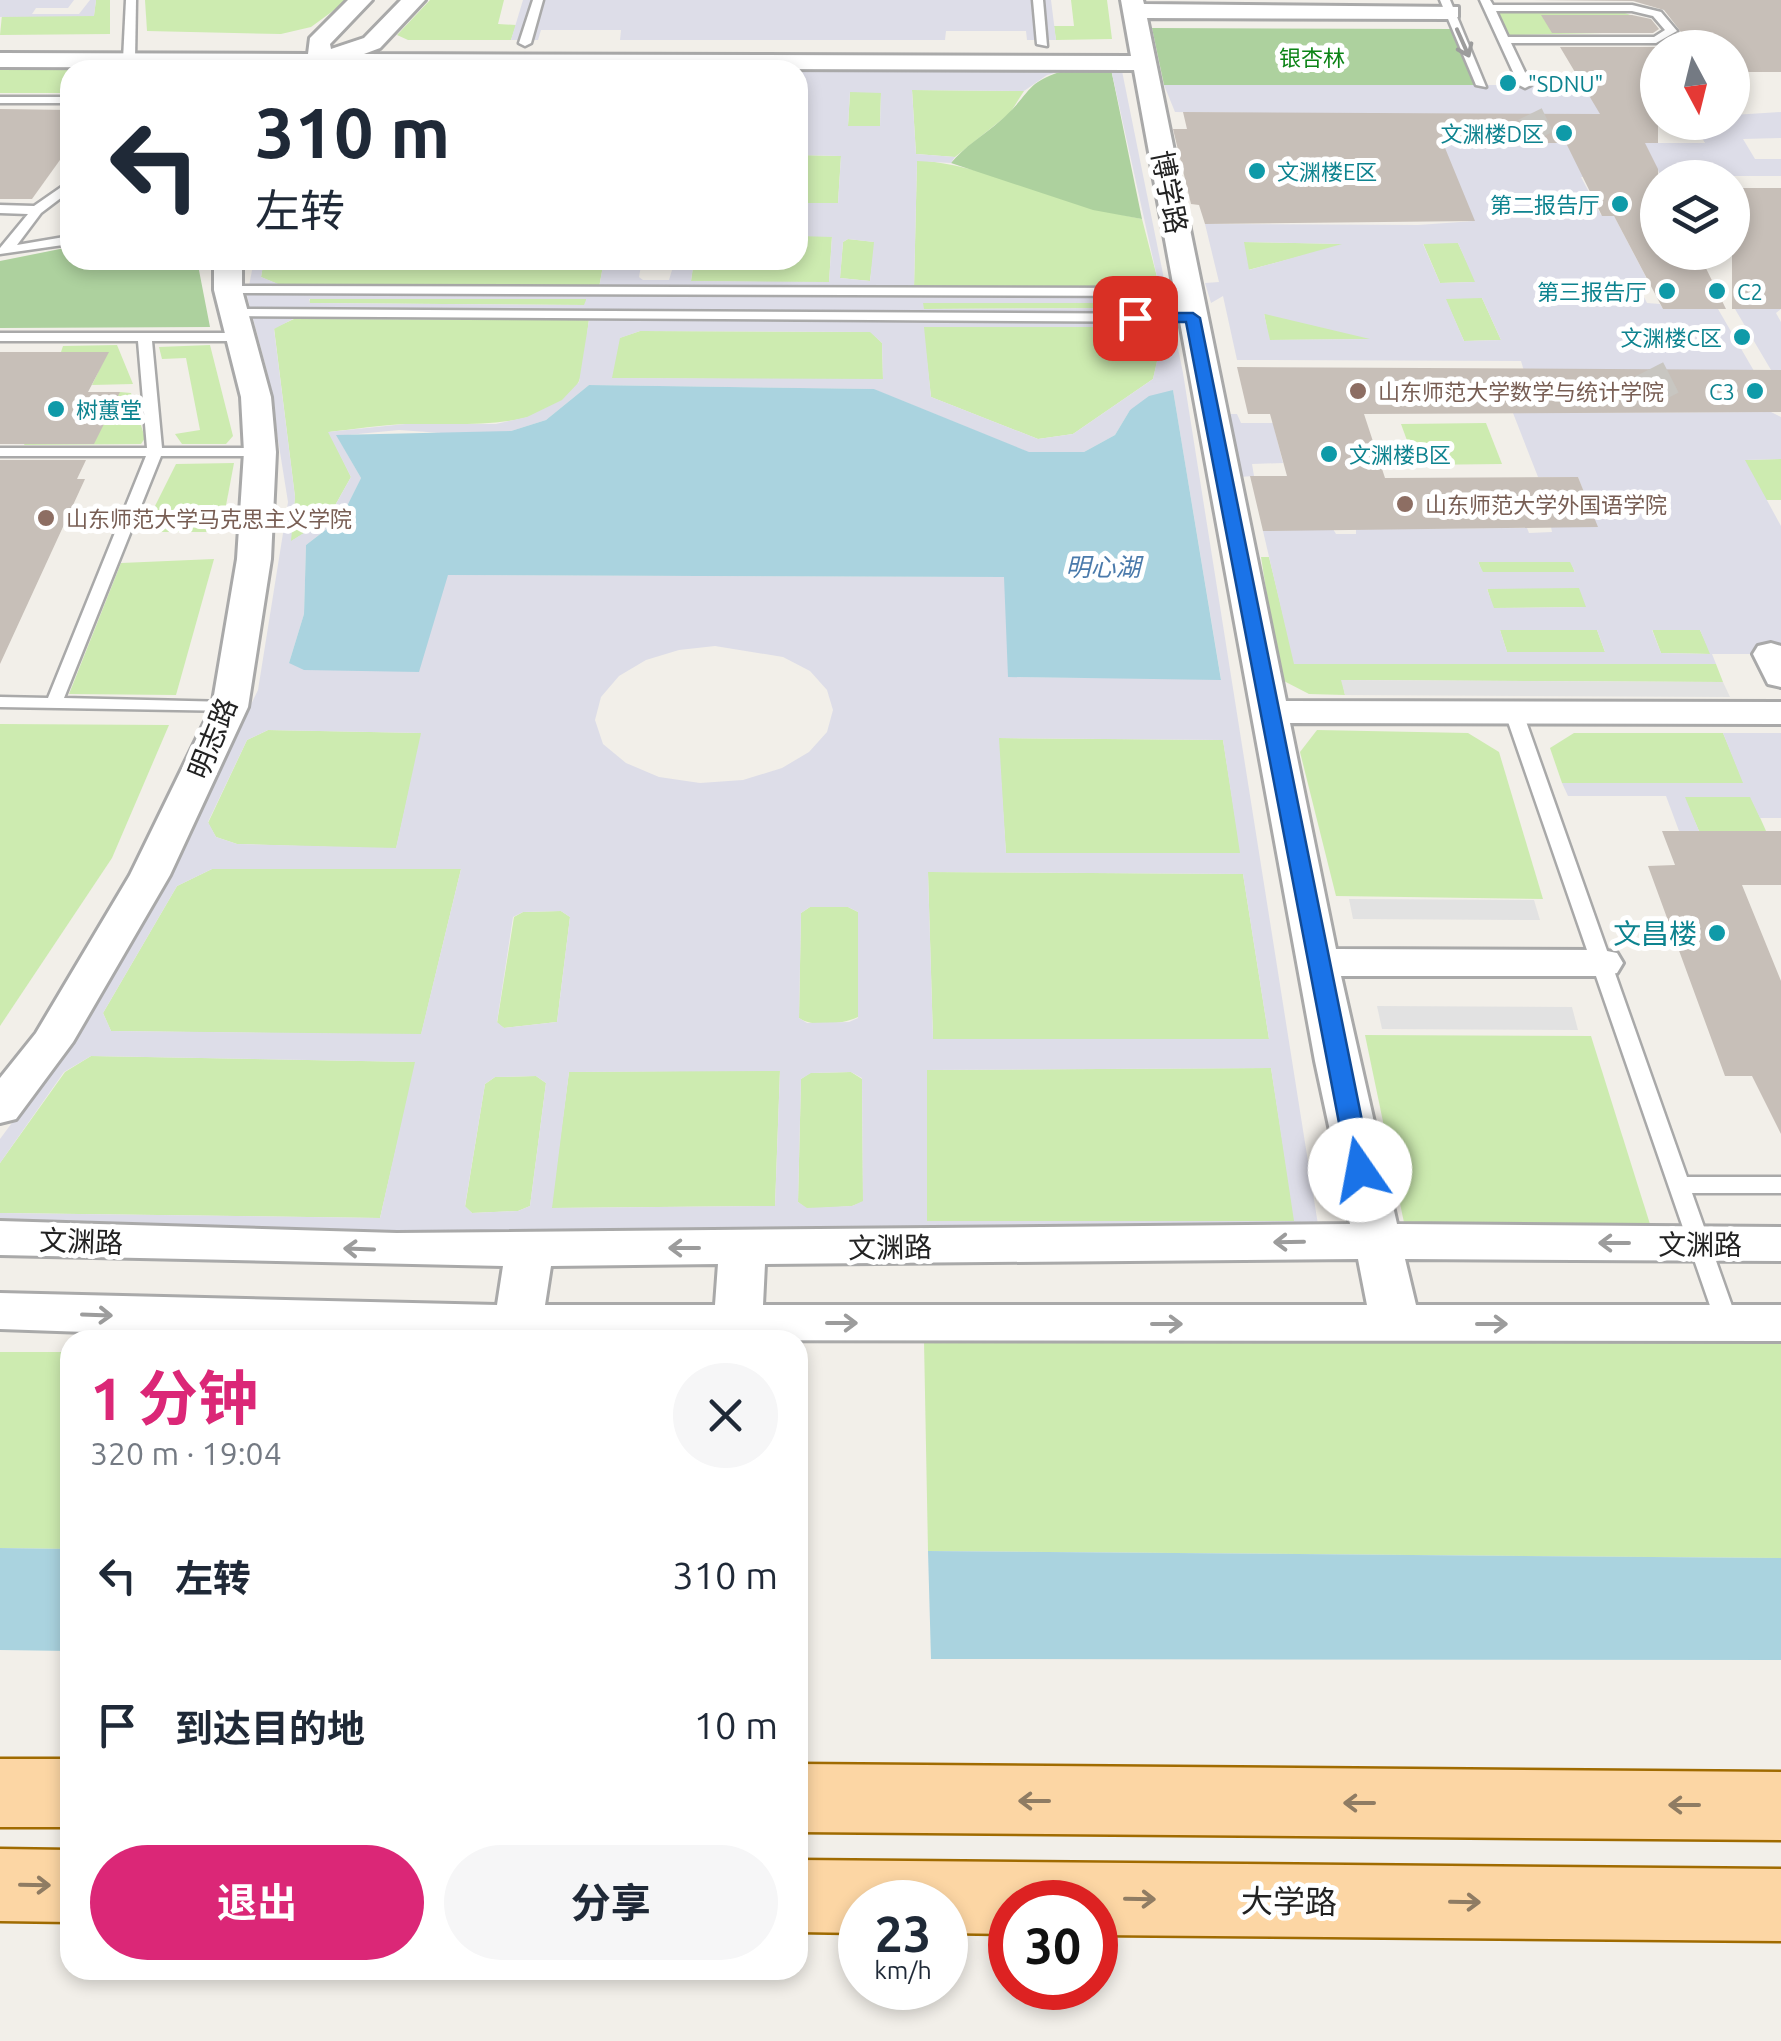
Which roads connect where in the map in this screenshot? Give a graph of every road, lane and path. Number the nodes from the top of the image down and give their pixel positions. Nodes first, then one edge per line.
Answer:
1 (131, 0) edge
2 (361, 0) edge
3 (414, 0) edge
4 (538, 0) edge
5 (1038, 0) edge
6 (1452, 8) edge
7 (1486, 8) edge
8 (1138, 29) edge
9 (1504, 40) junction
10 (0, 42) edge
11 (372, 43) junction
12 (525, 43) junction
13 (1042, 44) junction
14 (130, 52) junction
15 (319, 58) edge
16 (0, 60) edge
17 (1482, 85) dead end
18 (1526, 85) dead end
19 (0, 100) edge
20 (60, 100) edge
21 (60, 193) edge
22 (0, 210) edge
23 (37, 210) junction
24 (0, 234) edge
25 (18, 234) junction
26 (60, 241) edge
27 (3, 250) edge
28 (233, 300) edge
29 (1181, 305) junction
30 (0, 337) edge
31 (145, 337) junction
32 (0, 452) edge
33 (155, 452) junction
34 (260, 452) junction
35 (0, 702) edge
36 (54, 704) junction
37 (230, 707) junction
38 (1270, 712) junction
39 (1514, 713) junction
40 (1781, 714) edge
41 (1320, 962) junction
42 (1602, 963) junction
43 (0, 1108) edge
44 (1680, 1185) junction
45 (1781, 1185) edge
46 (0, 1238) edge
47 (1375, 1243) junction
48 (1700, 1244) junction
49 (1781, 1244) edge
50 (530, 1248) junction
51 (743, 1248) junction
52 (0, 1311) edge
53 (1727, 1323) junction
54 (1781, 1323) edge
55 (1396, 1325) junction
56 (484, 1330) edge
57 (517, 1330) edge
58 (737, 1330) edge
59 (808, 1330) edge
60 (0, 1793) edge
61 (60, 1793) edge
62 (808, 1798) edge
63 (1781, 1806) edge
64 (0, 1885) edge
65 (60, 1886) edge
66 (808, 1896) edge
67 (1781, 1905) edge

1 - 14 lane
2 - 15 street
3 - 11 street
4 - 12 lane
5 - 13 lane
6 - 8 street
6 -> 17 lane
7 - 9 lane
7 - 9 lane
8 - 13 street
8 - 15 street
8 - 29 street, 博学路
9 - 18 lane
10 - 14 street
11 - 12 street
11 - 15 street
12 - 13 street
14 - 15 street
14 - 16 street
19 - 20 lane
21 - 23 lane
22 - 23 lane
23 - 25 lane
24 - 25 lane
25 - 27 lane
26 - 27 lane
28 - 29 lane
28 - 29 lane
28 - 31 lane
28 - 34 street, 明志路
29 - 38 street, 博学路
30 - 31 lane
31 - 33 lane
32 - 33 lane
33 - 34 lane
33 - 36 lane
34 - 37 street, 明志路
35 - 36 lane
36 - 37 lane
37 - 43 street, 明志路
38 - 39 street
38 - 41 street, 博学路
39 - 40 street
39 - 42 lane
41 - 42 street
41 - 47 street, 博学路
42 - 44 lane
44 - 45 lane
44 - 48 lane
50 -> 46 street, 文渊路
48 -> 47 street, 文渊路
47 -> 51 street, 文渊路
47 - 55 street, 博学路
48 - 49 street, 文渊路
48 - 53 lane
51 -> 50 street, 文渊路
50 - 57 street
51 - 58 street
52 -> 56 street
53 - 54 street
55 -> 53 street
59 -> 55 street
60 - 61 main road
63 -> 62 main road
64 -> 65 main road
66 -> 67 main road, 大学路

